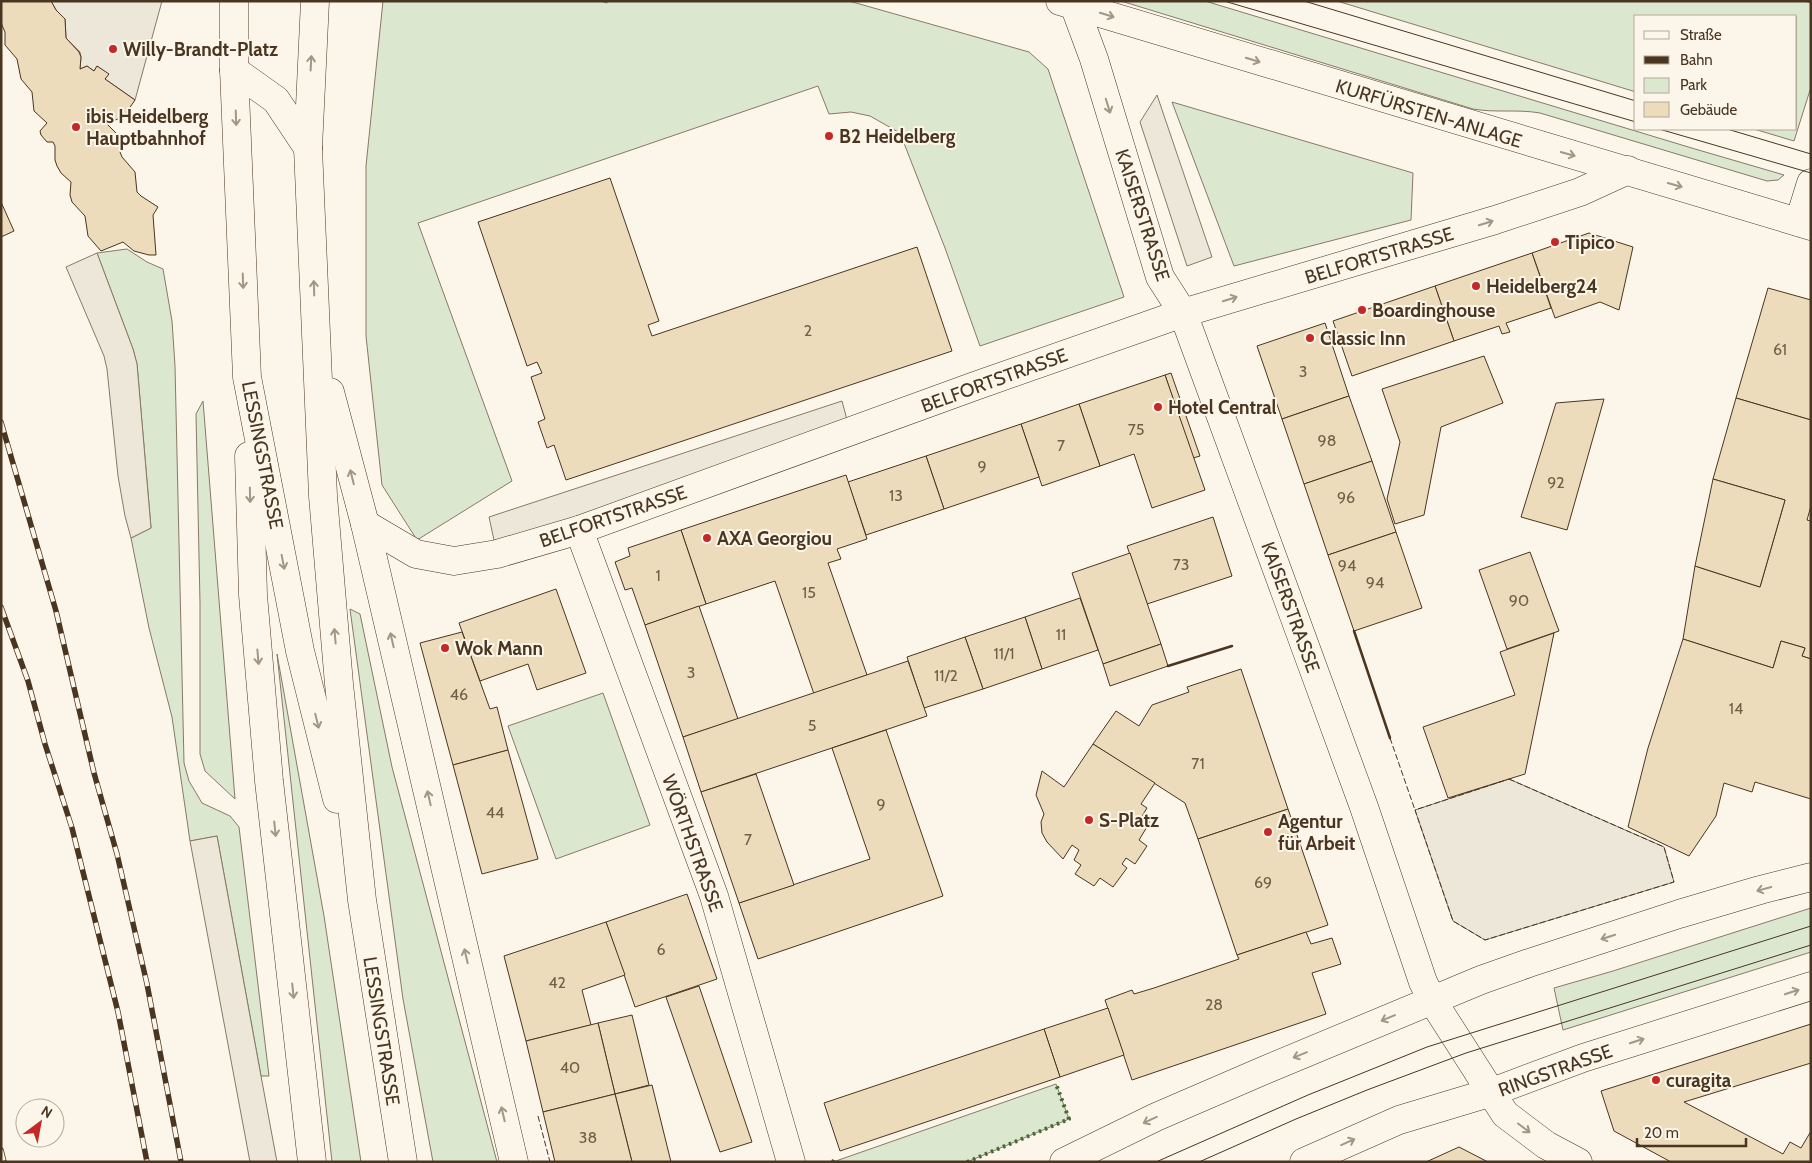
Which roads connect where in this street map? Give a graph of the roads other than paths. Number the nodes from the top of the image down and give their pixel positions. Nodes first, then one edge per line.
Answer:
1 (234, 1) edge
2 (315, 1) edge
3 (1067, 3) edge
4 (234, 70) junction
5 (308, 148) junction
6 (1628, 170) junction
7 (1811, 184) edge
8 (1805, 224) edge
9 (1183, 313) junction
10 (316, 337) junction
11 (247, 376) junction
12 (365, 524) junction
13 (579, 530) junction
14 (1811, 877) edge
15 (362, 900) junction
16 (1811, 986) edge
17 (1432, 1000) junction
18 (1492, 1092) junction
19 (312, 1162) edge
20 (403, 1162) edge
21 (514, 1162) edge
22 (791, 1162) edge
23 (1064, 1162) edge
24 (1304, 1162) edge
25 (1578, 1162) edge

1 - 4 main road, LESSINGSTRASSE
5 -> 2 main road, LESSINGSTRASSE
3 -> 6 main road, KURFÜRSTEN-ANLAGE
3 -> 9 main road, KAISERSTRASSE
4 - 5 main road
4 -> 11 main road, LESSINGSTRASSE
10 -> 5 main road, LESSINGSTRASSE
6 -> 8 main road, KURFÜRSTEN-ANLAGE
9 -> 6 main road, BELFORTSTRASSE
7 - 8 main road, KURFÜRSTEN-ANLAGE
9 - 13 main road, BELFORTSTRASSE
9 - 17 main road, KAISERSTRASSE
12 -> 10 main road
15 -> 10 main road, LESSINGSTRASSE
11 -> 15 main road, LESSINGSTRASSE
11 -> 19 main road
12 - 13 main road, BELFORTSTRASSE
21 -> 12 main road
13 - 22 main road, WÖRTHSTRASSE
14 -> 17 main road
15 - 20 main road, LESSINGSTRASSE
18 -> 16 main road, RINGSTRASSE
17 - 18 main road, KAISERSTRASSE
17 -> 23 main road
24 -> 18 main road, RINGSTRASSE
18 -> 25 main road, KAISERSTRASSE

